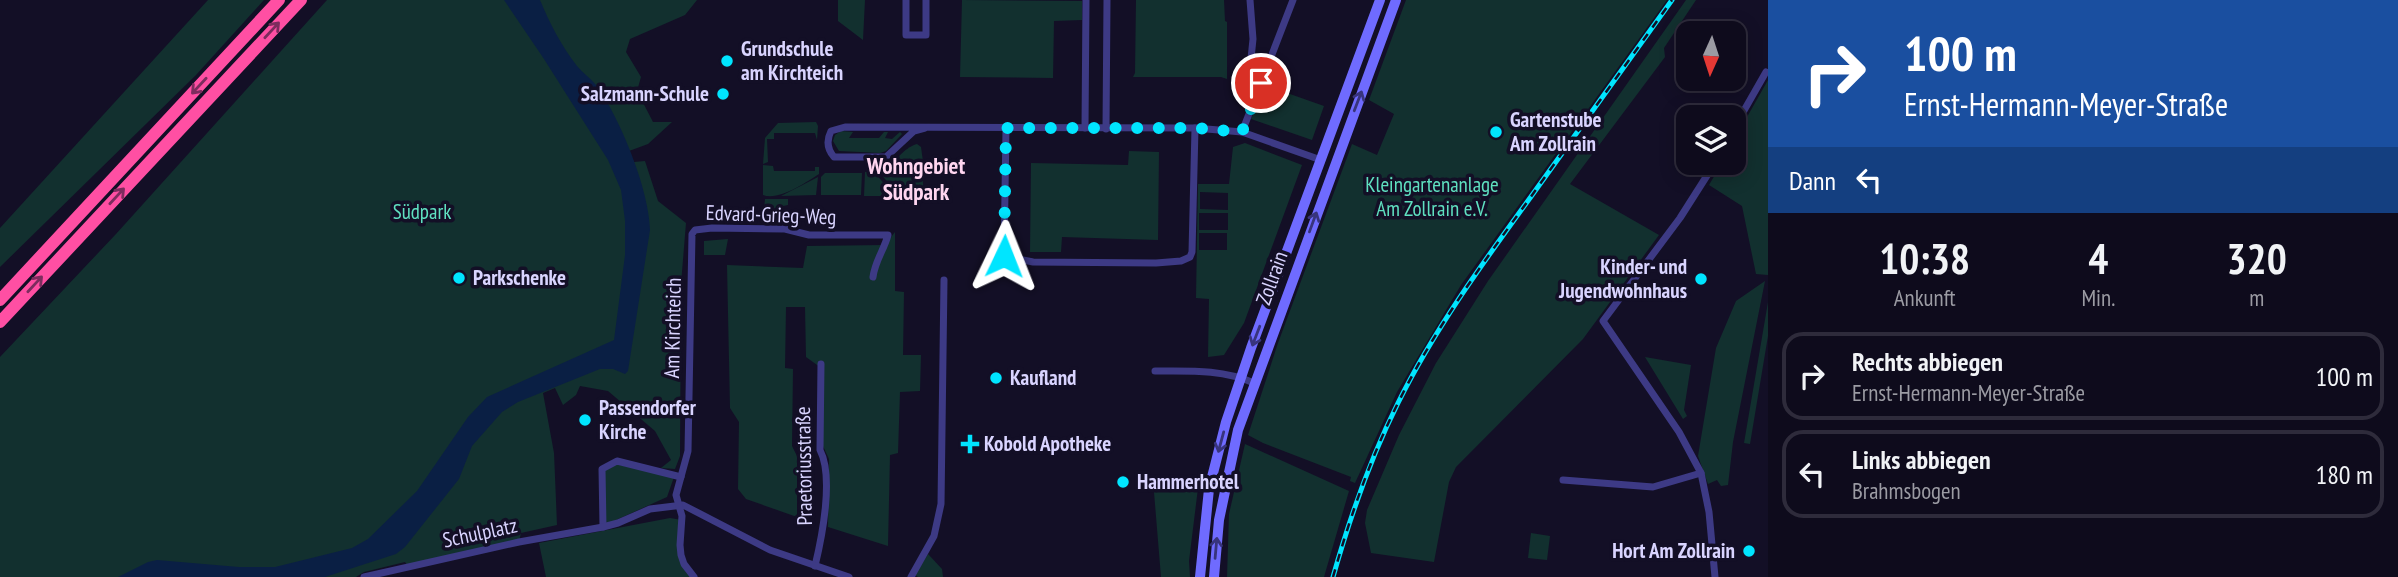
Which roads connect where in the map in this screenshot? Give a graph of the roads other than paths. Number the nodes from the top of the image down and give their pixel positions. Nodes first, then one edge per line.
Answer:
1 (279, 0) edge
2 (301, 0) edge
3 (906, 0) edge
4 (926, 0) edge
5 (1086, 0) edge
6 (1107, 0) edge
7 (1250, 0) edge
8 (1293, 0) edge
9 (1380, 0) edge
10 (1396, 0) edge
11 (1766, 72) dead end
12 (1261, 83) junction
13 (1746, 107) edge
14 (925, 128) junction
15 (1006, 128) junction
16 (1085, 128) junction
17 (1106, 128) junction
18 (1195, 128) junction
19 (1242, 132) junction
20 (1321, 160) junction
21 (1334, 165) junction
22 (1707, 175) edge
23 (692, 234) joint
24 (28, 270) junction
25 (873, 277) dead end
26 (944, 281) dead end
27 (0, 289) edge
28 (0, 300) edge
29 (0, 322) edge
30 (821, 365) dead end
31 (1155, 371) dead end
32 (1241, 377) junction
33 (1254, 383) junction
34 (1701, 473) junction
35 (681, 477) junction
36 (1563, 480) dead end
37 (679, 505) junction
38 (603, 527) junction
39 (815, 566) junction
40 (364, 577) edge
41 (694, 577) edge
42 (849, 577) edge
43 (911, 577) edge
44 (1200, 577) edge
45 (1214, 577) edge
46 (1715, 577) edge

1 -> 24 highway
29 -> 2 highway
3 - 4 street
5 - 16 street
6 - 17 street
7 - 12 street
8 - 12 street
9 - 20 main road, Zollrain
21 -> 10 main road, Zollrain
11 - 13 street
12 - 19 street
14 - 14 street
14 - 15 street
15 - 16 street
15 - 18 street
16 - 17 street
17 - 18 street
18 - 19 street
19 - 20 street
20 - 21 main road
20 -> 32 main road, Zollrain
33 -> 21 main road, Zollrain
22 - 34 street
23 - 25 street, Edvard-Grieg-Weg
23 - 35 street, Am Kirchteich
24 - 27 highway
24 - 28 highway
26 - 43 street
30 - 39 street, Praetoriusstraße
31 - 32 street
32 - 33 street
32 -> 44 main road, Zollrain
45 -> 33 main road, Zollrain
34 - 36 street
34 - 46 street
35 - 37 street, Am Kirchteich
35 - 38 street
37 - 38 street, Schulplatz
37 - 39 street
37 - 41 street, Am Kirchteich
38 - 40 street, Schulplatz
39 - 42 street

